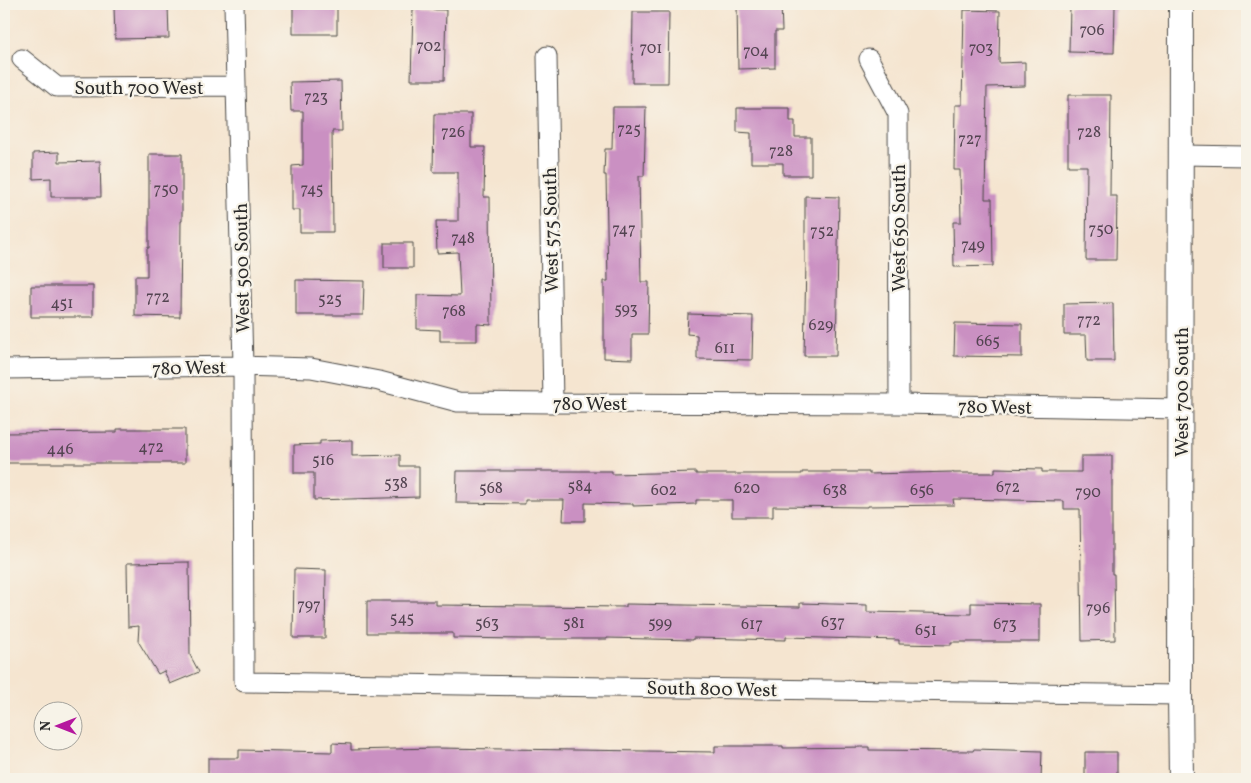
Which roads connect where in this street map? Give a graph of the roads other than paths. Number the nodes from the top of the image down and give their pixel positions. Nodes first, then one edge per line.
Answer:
1 (234, 4) edge
2 (1181, 4) edge
3 (548, 56) dead end
4 (869, 59) dead end
5 (22, 60) dead end
6 (236, 86) junction
7 (1181, 155) junction
8 (1247, 156) edge
9 (243, 366) junction
10 (4, 369) edge
11 (553, 403) junction
12 (899, 404) junction
13 (1181, 409) junction
14 (244, 682) joint
15 (1180, 695) junction
16 (1181, 779) edge

1 - 6 street, West 500 South
2 - 7 street, West 700 South
3 - 11 street, West 575 South
4 - 12 street, West 650 South
5 - 6 street, South 700 West
6 - 9 street, West 500 South
7 - 8 street
7 - 13 street, West 700 South
9 - 10 street, 780 West
9 - 11 street, 780 West
9 - 14 street, West 500 South
11 - 12 street, 780 West
12 - 13 street, 780 West
13 - 15 street, West 700 South
14 - 15 street, South 800 West
15 - 16 street, West 700 South

